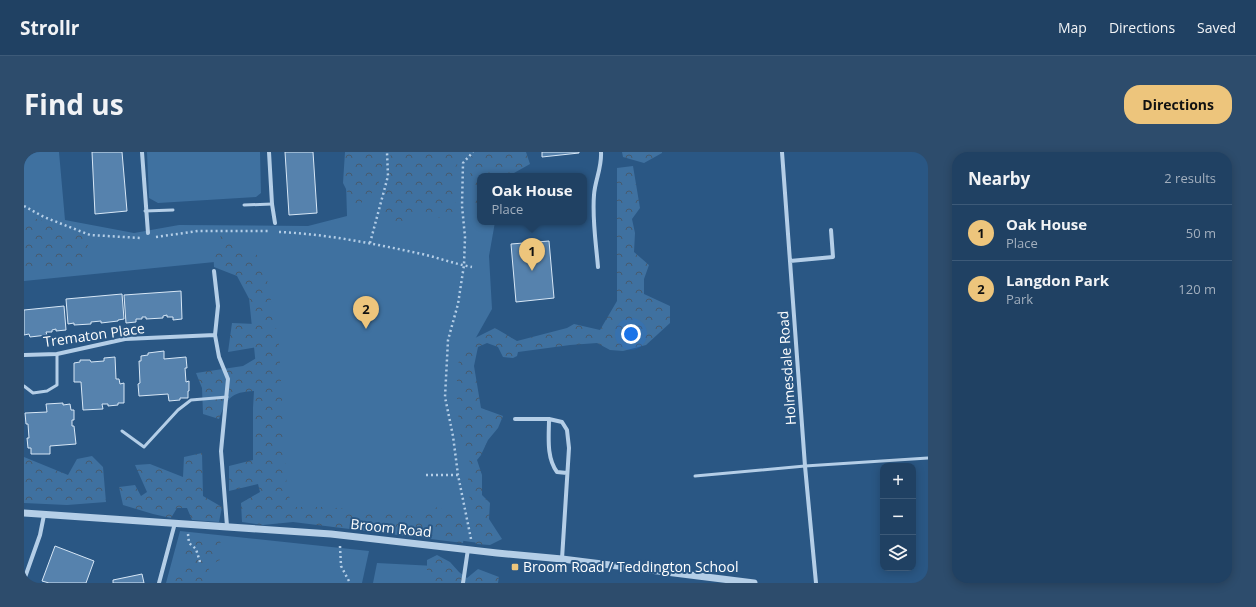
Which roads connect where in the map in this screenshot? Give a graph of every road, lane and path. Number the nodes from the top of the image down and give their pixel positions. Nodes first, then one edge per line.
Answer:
1 (142, 152) edge
2 (269, 152) edge
3 (387, 152) edge
4 (473, 152) edge
5 (601, 152) edge
6 (782, 152) edge
7 (272, 204) junction
8 (244, 205) dead end
9 (24, 206) edge
10 (173, 210) dead end
11 (146, 211) junction
12 (275, 223) dead end
13 (831, 230) dead end
14 (148, 233) dead end
15 (154, 237) dead end
16 (148, 238) dead end
17 (370, 243) junction
18 (790, 261) junction
19 (464, 265) junction
20 (472, 267) dead end
21 (598, 267) dead end
22 (214, 271) dead end
23 (215, 335) junction
24 (57, 354) junction
25 (24, 355) edge
26 (24, 386) edge
27 (227, 397) junction
28 (515, 419) dead end
29 (550, 419) junction
30 (122, 431) dead end
31 (928, 458) edge
32 (805, 466) junction
33 (567, 473) junction
34 (426, 475) dead end
35 (458, 475) junction
36 (695, 476) dead end
37 (24, 513) edge
38 (44, 515) junction
39 (175, 523) junction
40 (186, 524) junction
41 (227, 526) junction
42 (340, 535) junction
43 (470, 550) junction
44 (562, 559) junction
45 (200, 562) dead end
46 (24, 580) edge
47 (159, 583) edge
48 (350, 583) edge
49 (463, 583) edge
50 (754, 583) edge
51 (816, 583) edge

1 - 11 street
2 - 7 street
3 - 17 path
4 - 19 path
5 - 21 street
6 - 18 street, Holmesdale Road
7 - 8 lane
7 - 12 street
9 - 16 path
10 - 11 lane
11 - 14 street
13 - 18 street
15 - 17 path
17 - 19 path
18 - 32 street, Holmesdale Road
19 - 20 path
19 - 35 path
22 - 23 street
23 - 24 street, Trematon Place
23 - 27 street
24 - 25 street, Trematon Place
24 - 26 lane
27 - 30 lane
27 - 41 street
28 - 29 street
29 - 33 street
29 - 33 street
31 - 32 lane
32 - 36 lane
32 - 51 street, Holmesdale Road
33 - 44 street
34 - 35 path
35 - 43 path
37 - 38 street, Broom Road
38 - 39 street, Broom Road
38 - 46 street
39 - 40 street, Broom Road
39 - 47 street
40 - 41 street, Broom Road
40 - 45 path
41 - 42 street, Broom Road
42 - 43 street, Broom Road
42 - 48 path
43 - 44 street, Broom Road
43 - 49 street
44 - 50 street, Broom Road

